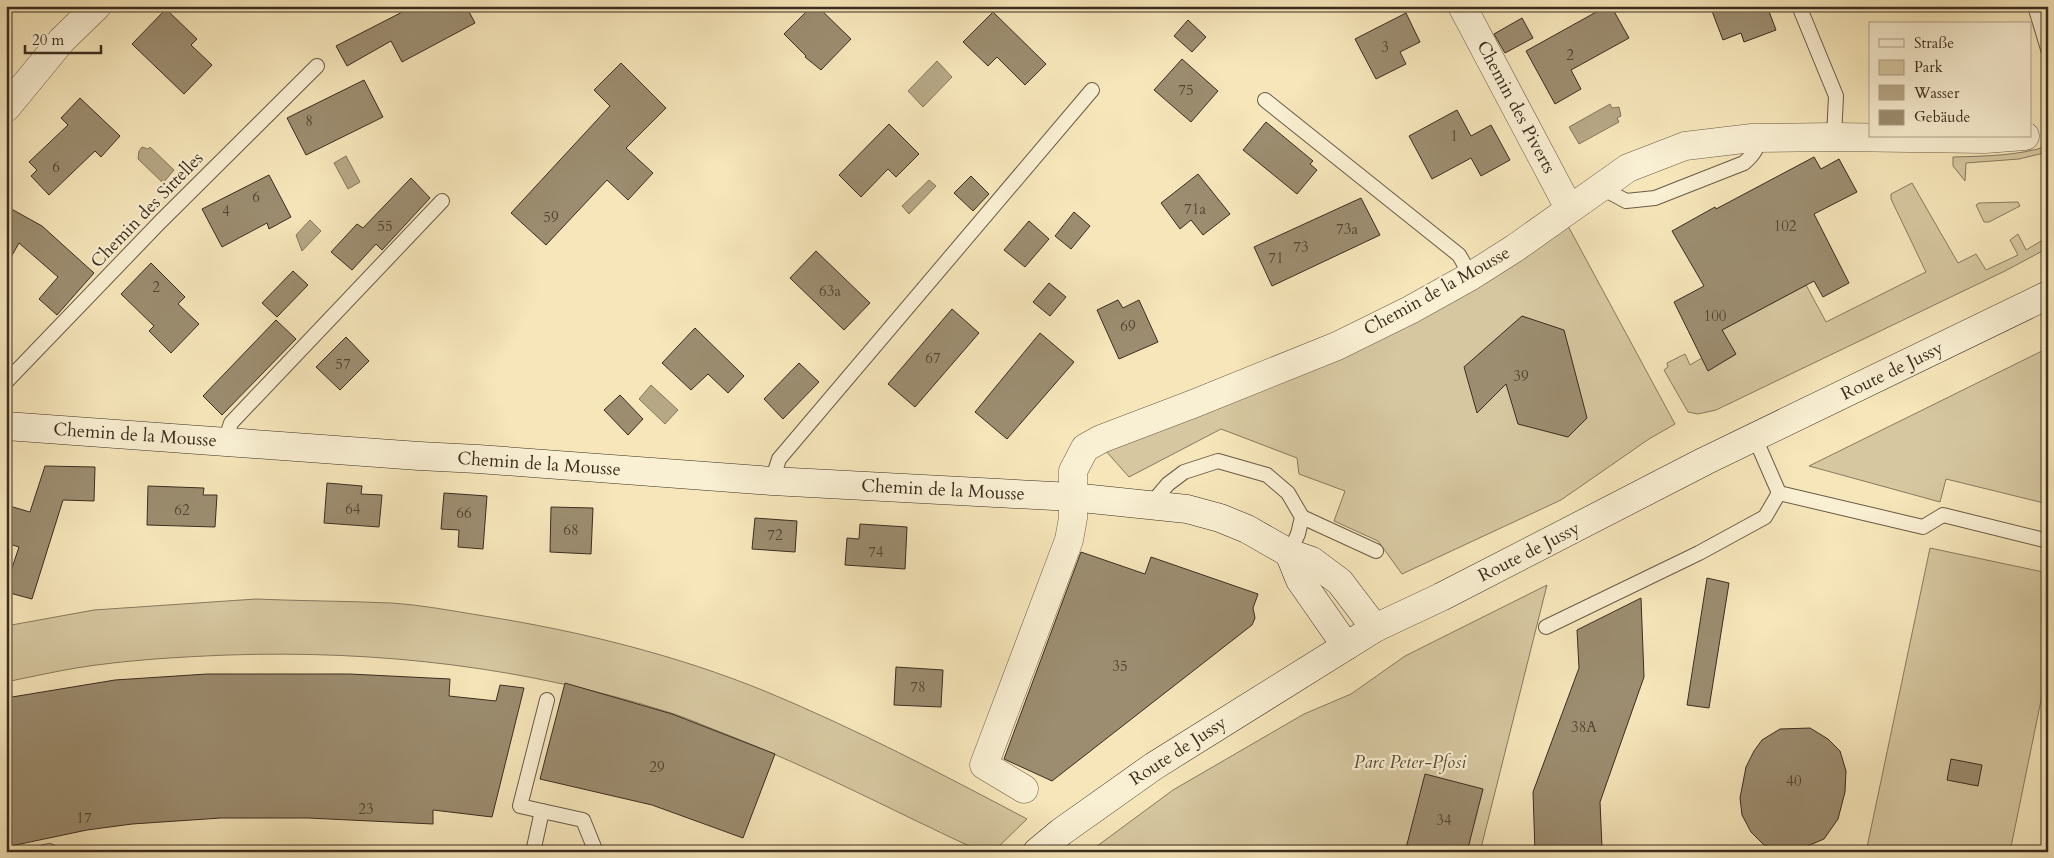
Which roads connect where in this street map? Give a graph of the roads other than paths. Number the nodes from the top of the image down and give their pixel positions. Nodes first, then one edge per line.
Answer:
1 (97, 6) edge
2 (1462, 6) edge
3 (1799, 6) edge
4 (2035, 6) edge
5 (2048, 49) edge
6 (317, 66) dead end
7 (1092, 90) dead end
8 (1265, 100) dead end
9 (6, 108) edge
10 (2048, 130) edge
11 (2032, 134) edge
12 (1834, 137) junction
13 (1869, 137) edge
14 (1759, 138) junction
15 (1910, 138) edge
16 (1998, 138) edge
17 (1600, 187) junction
18 (442, 201) dead end
19 (1569, 208) junction
20 (1471, 276) junction
21 (2048, 295) edge
22 (6, 382) edge
23 (6, 426) edge
24 (1755, 438) junction
25 (225, 442) junction
26 (772, 482) junction
27 (1779, 492) junction
28 (1072, 497) junction
29 (1151, 504) junction
30 (1302, 517) junction
31 (2048, 541) edge
32 (1376, 551) dead end
33 (1289, 553) junction
34 (1546, 627) dead end
35 (1375, 628) junction
36 (1346, 646) junction
37 (547, 700) dead end
38 (1024, 789) dead end
39 (542, 811) junction
40 (533, 852) edge
41 (596, 852) edge
42 (1036, 852) edge

1 - 9 street
2 - 19 street, Chemin des Piverts
3 - 12 lane
4 - 5 lane
6 - 22 lane, Chemin des Sittelles
7 - 26 lane
8 - 20 lane
10 - 11 street
12 - 13 street, Chemin de la Mousse
12 - 14 street, Chemin de la Mousse
14 - 17 street, Chemin de la Mousse
14 - 17 lane
15 - 16 street, Chemin de la Mousse
17 - 19 street, Chemin de la Mousse
18 - 25 lane
19 - 20 street, Chemin de la Mousse
20 - 28 street, Chemin de la Mousse
21 - 24 street, Route de Jussy
23 - 25 street, Chemin de la Mousse
24 - 27 lane
24 - 35 street, Route de Jussy
25 - 26 street, Chemin de la Mousse
26 - 28 street, Chemin de la Mousse
27 - 31 lane
27 - 34 lane
28 - 29 street, Chemin de la Mousse
28 - 38 street, Chemin de la Mousse
29 - 30 lane
29 - 33 street, Chemin de la Mousse
30 - 32 lane
30 - 33 lane
33 - 35 street, Chemin de la Mousse
33 - 36 street
35 - 36 street, Route de Jussy
36 - 42 street, Route de Jussy
37 - 39 lane
39 - 40 lane
39 - 41 lane

